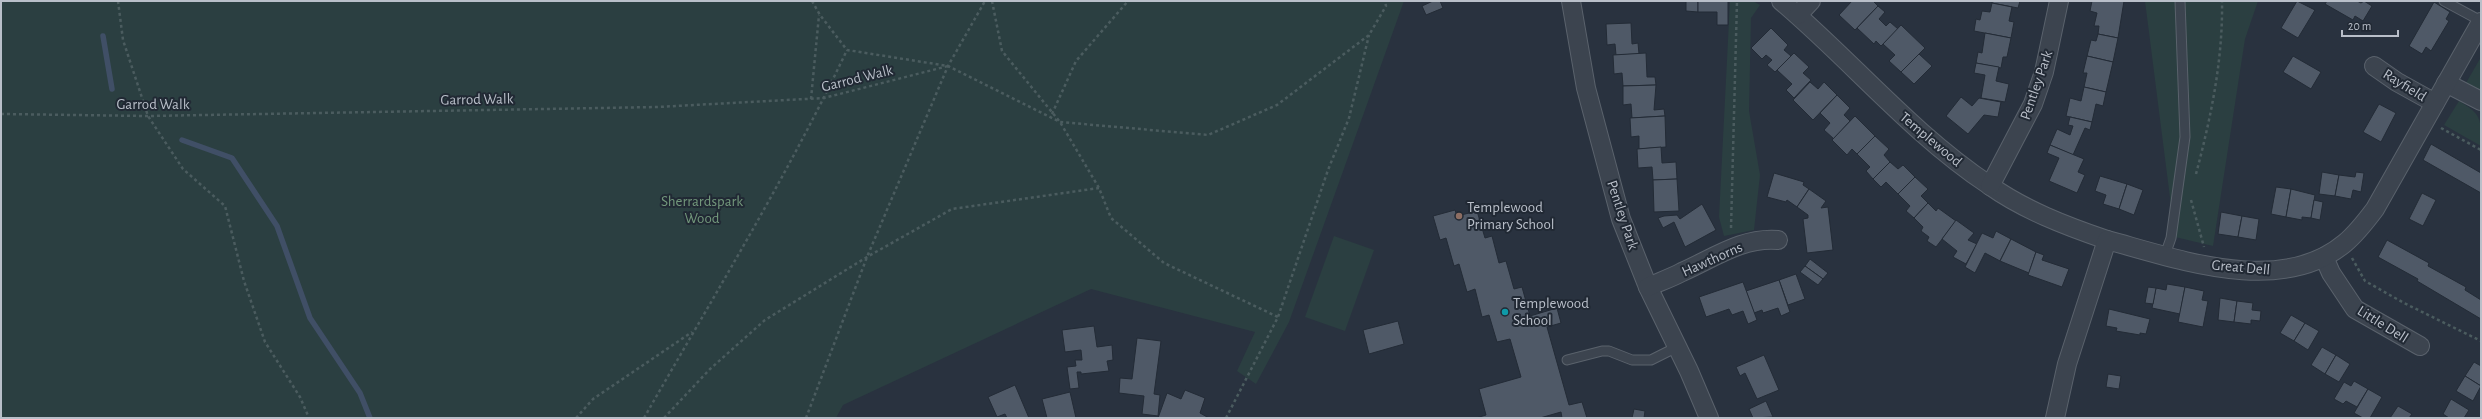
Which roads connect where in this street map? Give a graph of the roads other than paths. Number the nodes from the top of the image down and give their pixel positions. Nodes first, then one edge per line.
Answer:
1 (1571, 1) edge
2 (1781, 1) edge
3 (1811, 1) edge
4 (2059, 1) edge
5 (2180, 1) edge
6 (2444, 1) edge
7 (1798, 16) junction
8 (2481, 22) edge
9 (2374, 66) dead end
10 (2446, 82) junction
11 (2481, 101) edge
12 (2435, 103) junction
13 (1990, 186) junction
14 (1778, 240) dead end
15 (2106, 240) junction
16 (2164, 255) junction
17 (2324, 257) junction
18 (1648, 287) junction
19 (2420, 346) dead end
20 (1677, 347) junction
21 (1567, 360) dead end
22 (1709, 418) edge
23 (2055, 418) edge

1 - 18 street, Pentley Park
2 - 7 street, Templewood
3 - 7 street
4 - 13 street, Pentley Park
5 - 16 lane
6 - 8 lane
7 - 13 street, Templewood
8 - 10 street, Great Dell
9 - 12 street, Rayfield
10 - 11 street
10 - 12 street, Great Dell
12 - 17 street, Great Dell
13 - 15 street, Templewood
14 - 18 street, Hawthorns
15 - 16 street, Great Dell
15 - 23 street
16 - 17 street, Great Dell
17 - 19 street, Little Dell
18 - 20 street, Pentley Park
20 - 21 lane
20 - 22 street, Pentley Park

